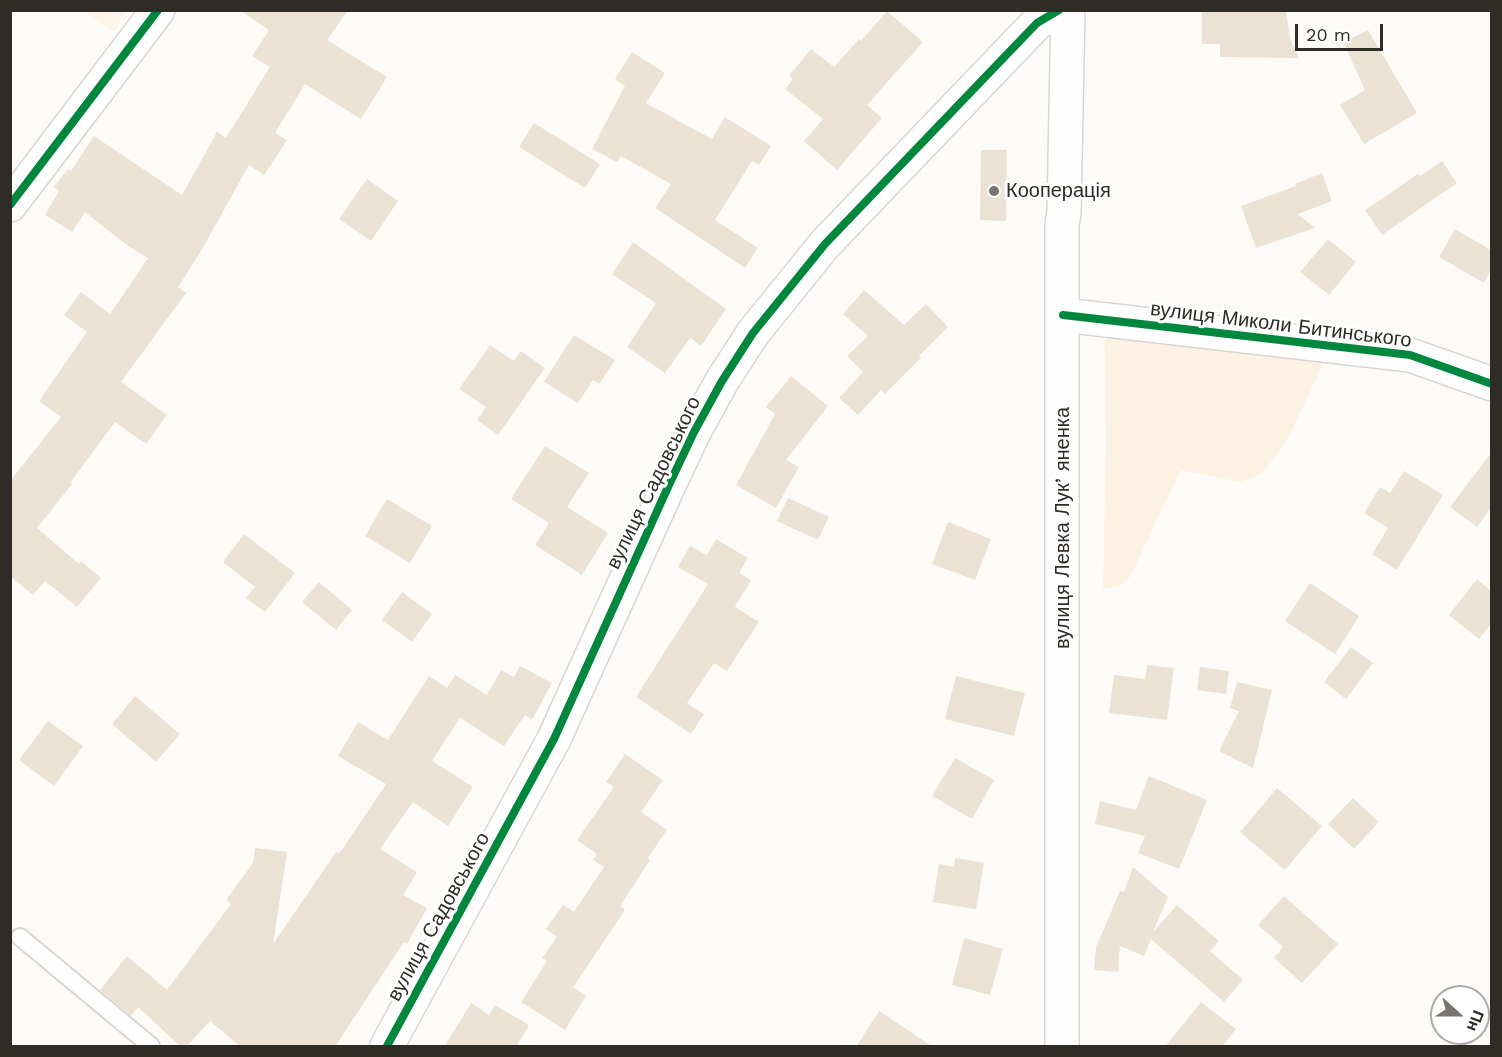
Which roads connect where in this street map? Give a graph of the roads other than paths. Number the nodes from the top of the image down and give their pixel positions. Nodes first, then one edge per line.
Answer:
1 (158, 10) edge
2 (1059, 10) edge
3 (1068, 10) edge
4 (10, 205) edge
5 (1063, 315) junction
6 (1491, 384) edge
7 (20, 937) dead end
8 (151, 1047) edge
9 (387, 1047) edge
10 (1062, 1047) edge

1 - 4 street
2 - 9 street, вулиця Садовського
3 - 5 street, вулиця Левка Лукʼяненка
5 - 6 street, вулиця Миколи Битинського
5 - 10 street, вулиця Левка Лукʼяненка
7 - 8 lane

